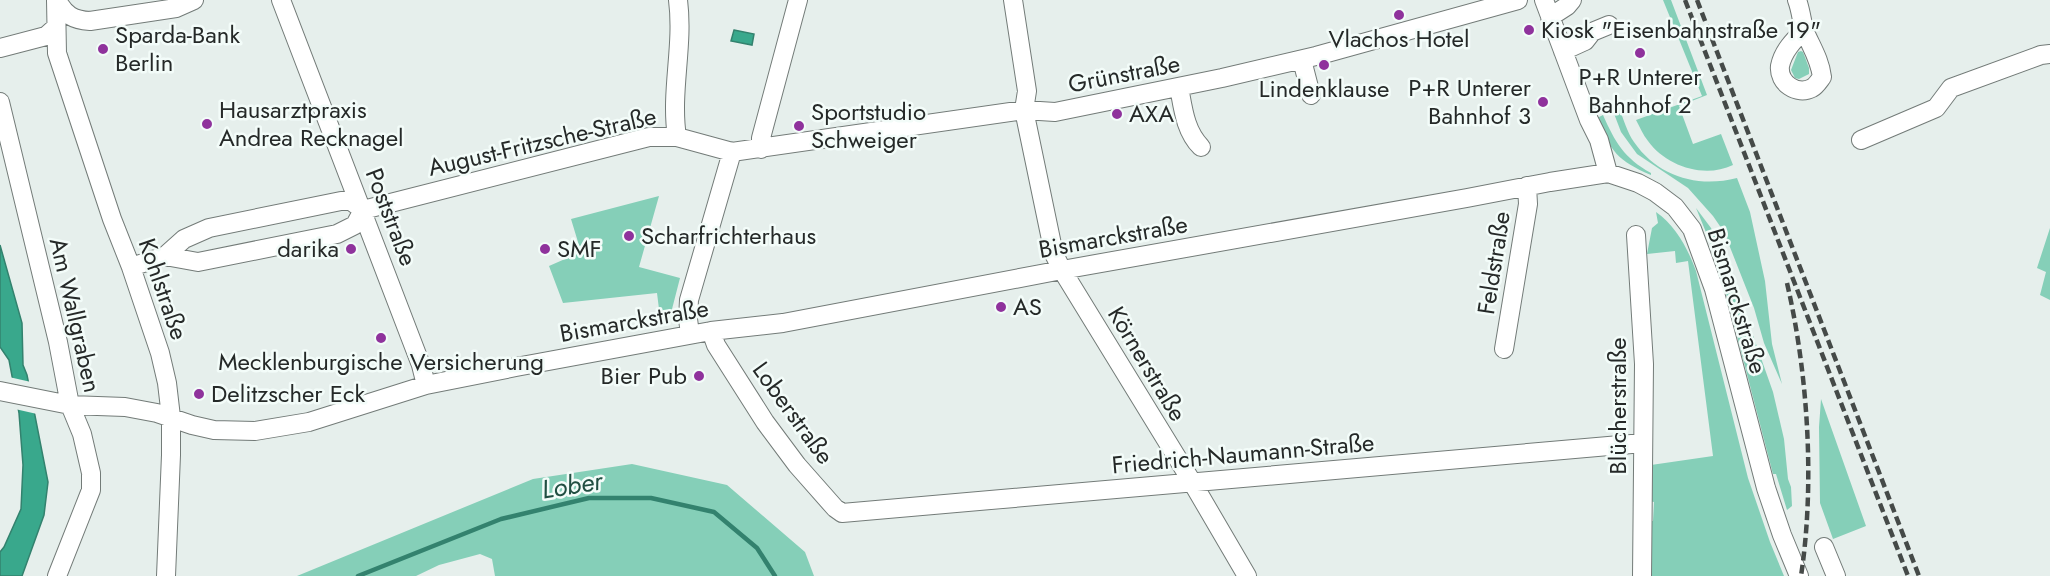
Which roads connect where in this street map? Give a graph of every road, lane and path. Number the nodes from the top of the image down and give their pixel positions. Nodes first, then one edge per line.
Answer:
1 (56, 0) edge
2 (194, 0) edge
3 (281, 0) edge
4 (678, 0) edge
5 (798, 0) edge
6 (1013, 0) edge
7 (1518, 0) edge
8 (1544, 0) edge
9 (1572, 0) edge
10 (1797, 0) edge
11 (1550, 17) junction
12 (56, 28) junction
13 (1611, 30) dead end
14 (1804, 30) dead end
15 (0, 48) edge
16 (1563, 51) junction
17 (2050, 54) edge
18 (1302, 60) junction
19 (1179, 87) junction
20 (1311, 95) dead end
21 (0, 102) edge
22 (1024, 110) junction
23 (677, 137) junction
24 (1861, 140) dead end
25 (1201, 147) dead end
26 (761, 149) junction
27 (732, 152) junction
28 (1608, 173) junction
29 (1527, 186) junction
30 (363, 210) junction
31 (1636, 235) dead end
32 (165, 256) junction
33 (131, 267) junction
34 (1062, 270) junction
35 (711, 331) junction
36 (690, 334) junction
37 (1504, 349) dead end
38 (426, 386) junction
39 (0, 390) edge
40 (70, 405) junction
41 (171, 417) junction
42 (1643, 443) junction
43 (1192, 482) junction
44 (846, 513) joint
45 (1824, 547) dead end
46 (57, 576) edge
47 (166, 576) edge
48 (1246, 576) edge
49 (1642, 576) edge
50 (1800, 576) edge
51 (1836, 576) edge

1 - 2 street
1 - 12 street, Kohlstraße
3 - 30 street, Poststraße
4 - 23 street
5 - 26 street
6 - 22 street, Körnerstraße
7 - 18 street, Grünstraße
8 - 11 street
9 - 11 street
10 - 14 street
11 - 16 street
12 - 15 street
12 - 33 street, Kohlstraße
13 - 16 street
16 - 28 street
17 - 24 street
18 - 19 street, Grünstraße
18 - 20 street
19 - 22 street, Grünstraße
19 - 25 street
21 - 40 street, Am Wallgraben
22 - 26 street, Grünstraße
22 - 34 street, Körnerstraße
23 - 27 street, August-Fritzsche-Straße
23 - 30 street, August-Fritzsche-Straße
26 - 27 street, Grünstraße
27 - 36 street
28 - 29 street, Bismarckstraße
28 - 50 street, Bismarckstraße
29 - 34 street, Bismarckstraße
29 - 37 street, Feldstraße
30 - 32 street
30 - 32 street
30 - 38 street, Poststraße
31 - 42 street, Blücherstraße
32 - 33 street
33 - 41 street, Kohlstraße
34 - 35 street, Bismarckstraße
34 - 43 street, Körnerstraße
35 - 36 street, Bismarckstraße
35 - 44 street, Loberstraße
36 - 38 street, Bismarckstraße
38 - 41 street, Bismarckstraße
39 - 40 street, Bismarckstraße
40 - 41 street, Bismarckstraße
40 - 46 street, Am Wallgraben
41 - 47 street, Kohlstraße
42 - 43 street, Friedrich-Naumann-Straße
42 - 49 street, Blücherstraße
43 - 44 street, Friedrich-Naumann-Straße
43 - 48 street, Körnerstraße
45 - 51 street

